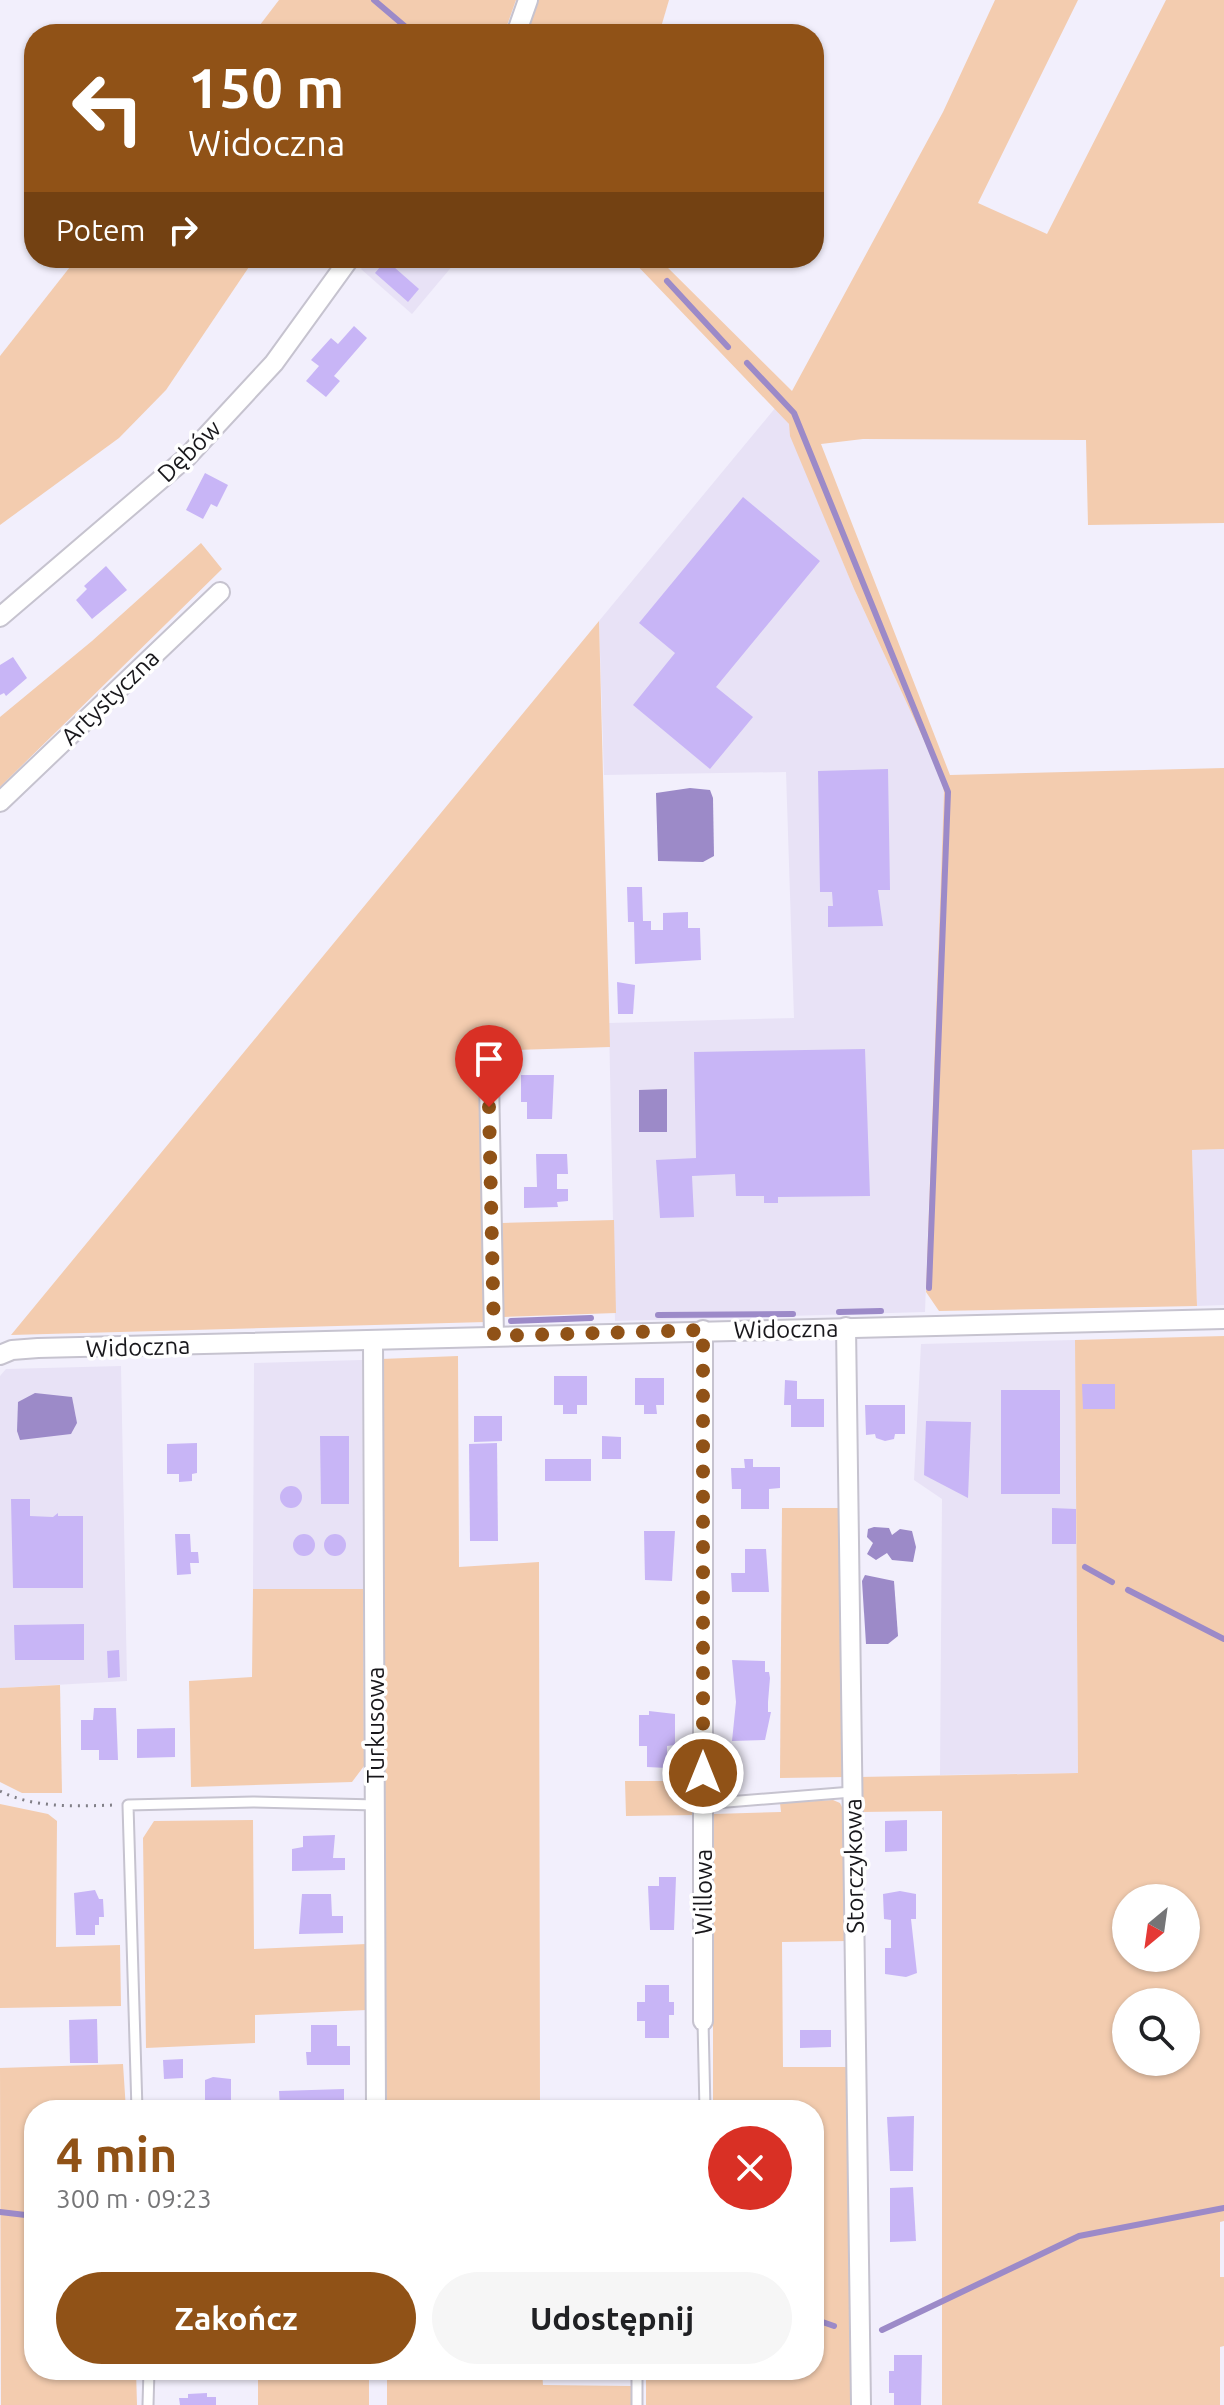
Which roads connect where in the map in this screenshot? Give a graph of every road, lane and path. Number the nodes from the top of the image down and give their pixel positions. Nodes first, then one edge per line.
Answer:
1 (528, 0) edge
2 (520, 24) edge
3 (343, 268) edge
4 (220, 592) dead end
5 (0, 617) edge
6 (0, 802) edge
7 (489, 1078) dead end
8 (1224, 1319) edge
9 (846, 1327) junction
10 (703, 1330) junction
11 (494, 1336) junction
12 (373, 1340) junction
13 (6, 1352) edge
14 (0, 1791) edge
15 (852, 1792) junction
16 (703, 1804) junction
17 (128, 1805) junction
18 (376, 1805) junction
19 (703, 2021) joint
20 (137, 2100) edge
21 (376, 2100) edge
22 (705, 2100) edge
23 (149, 2380) edge
24 (637, 2380) edge
25 (148, 2405) edge
26 (637, 2405) edge
27 (861, 2405) edge

1 - 2 street
3 - 5 street, Dębów
4 - 6 street, Artystyczna
7 - 11 street
8 - 9 street, Widoczna
9 - 10 street, Widoczna
9 - 15 street, Storczykowa
10 - 11 street, Widoczna
10 - 16 street, Willowa
11 - 12 street, Widoczna
12 - 13 street, Widoczna
12 - 18 street, Turkusowa
14 - 17 path
15 - 16 lane
15 - 27 street, Storczykowa
16 - 19 street, Willowa
17 - 18 lane
17 - 20 lane
18 - 21 street, Turkusowa
19 - 22 lane
23 - 25 lane
24 - 26 lane

